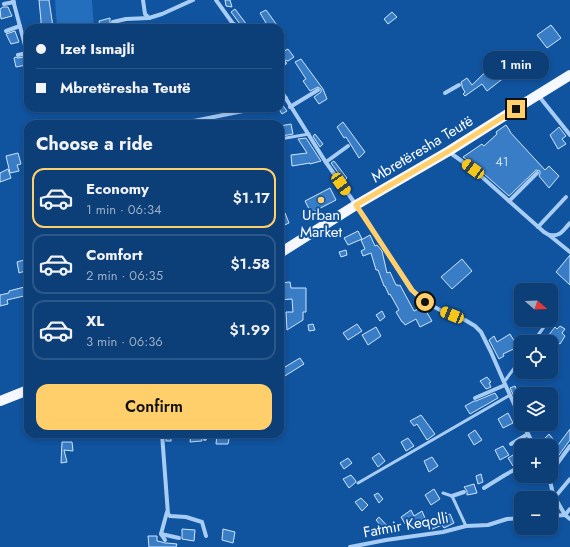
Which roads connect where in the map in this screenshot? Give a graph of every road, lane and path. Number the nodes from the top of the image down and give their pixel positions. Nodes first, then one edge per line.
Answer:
1 (143, 0) edge
2 (193, 0) edge
3 (216, 0) edge
4 (13, 1) edge
5 (4, 4) dead end
6 (150, 18) junction
7 (113, 22) dead end
8 (234, 24) edge
9 (20, 26) junction
10 (6, 31) dead end
11 (24, 41) edge
12 (24, 54) edge
13 (18, 55) dead end
14 (570, 76) edge
15 (459, 85) dead end
16 (318, 90) dead end
17 (445, 93) dead end
18 (284, 95) edge
19 (538, 95) junction
20 (286, 98) joint
21 (290, 106) junction
22 (238, 112) edge
23 (199, 120) edge
24 (309, 134) junction
25 (570, 134) edge
26 (284, 138) edge
27 (348, 146) dead end
28 (449, 151) junction
29 (326, 162) junction
30 (537, 173) dead end
31 (566, 198) dead end
32 (509, 201) junction
33 (356, 205) junction
34 (570, 223) edge
35 (538, 227) junction
36 (548, 235) junction
37 (284, 250) edge
38 (570, 252) edge
39 (514, 369) edge
40 (504, 384) junction
41 (24, 392) edge
42 (510, 395) junction
43 (475, 398) dead end
44 (0, 401) edge
45 (514, 404) edge
46 (526, 431) edge
47 (528, 434) junction
48 (162, 438) edge
49 (530, 439) edge
50 (511, 444) dead end
51 (570, 446) edge
52 (558, 462) edge
53 (514, 470) edge
54 (570, 479) edge
55 (358, 483) dead end
56 (484, 488) dead end
57 (464, 492) dead end
58 (558, 492) edge
59 (443, 493) dead end
60 (452, 496) junction
61 (558, 503) edge
62 (570, 509) edge
63 (167, 512) junction
64 (566, 515) junction
65 (558, 516) edge
66 (514, 518) edge
67 (570, 519) edge
68 (466, 526) junction
69 (161, 534) junction
70 (206, 536) dead end
71 (180, 538) dead end
72 (165, 540) dead end
73 (350, 547) edge

1 - 6 street
2 - 6 street
3 - 8 street
4 - 5 street
4 - 9 street
6 - 7 street
9 - 10 street
9 - 11 street
12 - 13 street
14 - 19 main road, Mbretëresha Teutë
15 - 17 street
16 - 21 street
18 - 20 street
19 - 25 street
19 - 28 main road, Mbretëresha Teutë
20 - 21 street
21 - 24 street
22 - 23 street
24 - 26 lane
24 - 29 street
27 - 29 street
28 - 32 street
28 - 33 main road, Mbretëresha Teutë
29 - 33 street
30 - 32 street
31 - 35 street
32 - 35 street
33 - 37 main road, Mbretëresha Teutë
33 - 40 street
34 - 36 street
35 - 36 street
36 - 38 street
39 - 40 lane
40 - 42 street
40 - 43 street
41 - 44 main road
42 - 45 street
42 - 55 lane
46 - 47 street
47 - 49 street
47 - 50 street
48 - 63 street
51 - 52 street
53 - 56 street
54 - 58 street
57 - 60 street
59 - 60 lane, Fatmir Keqolli
60 - 68 lane, Fatmir Keqolli
61 - 64 street
62 - 64 street
63 - 69 street
63 - 70 street
64 - 65 street
64 - 67 street
66 - 68 street, Fatmir Keqolli
68 - 73 street, Fatmir Keqolli
69 - 71 street
69 - 72 street

